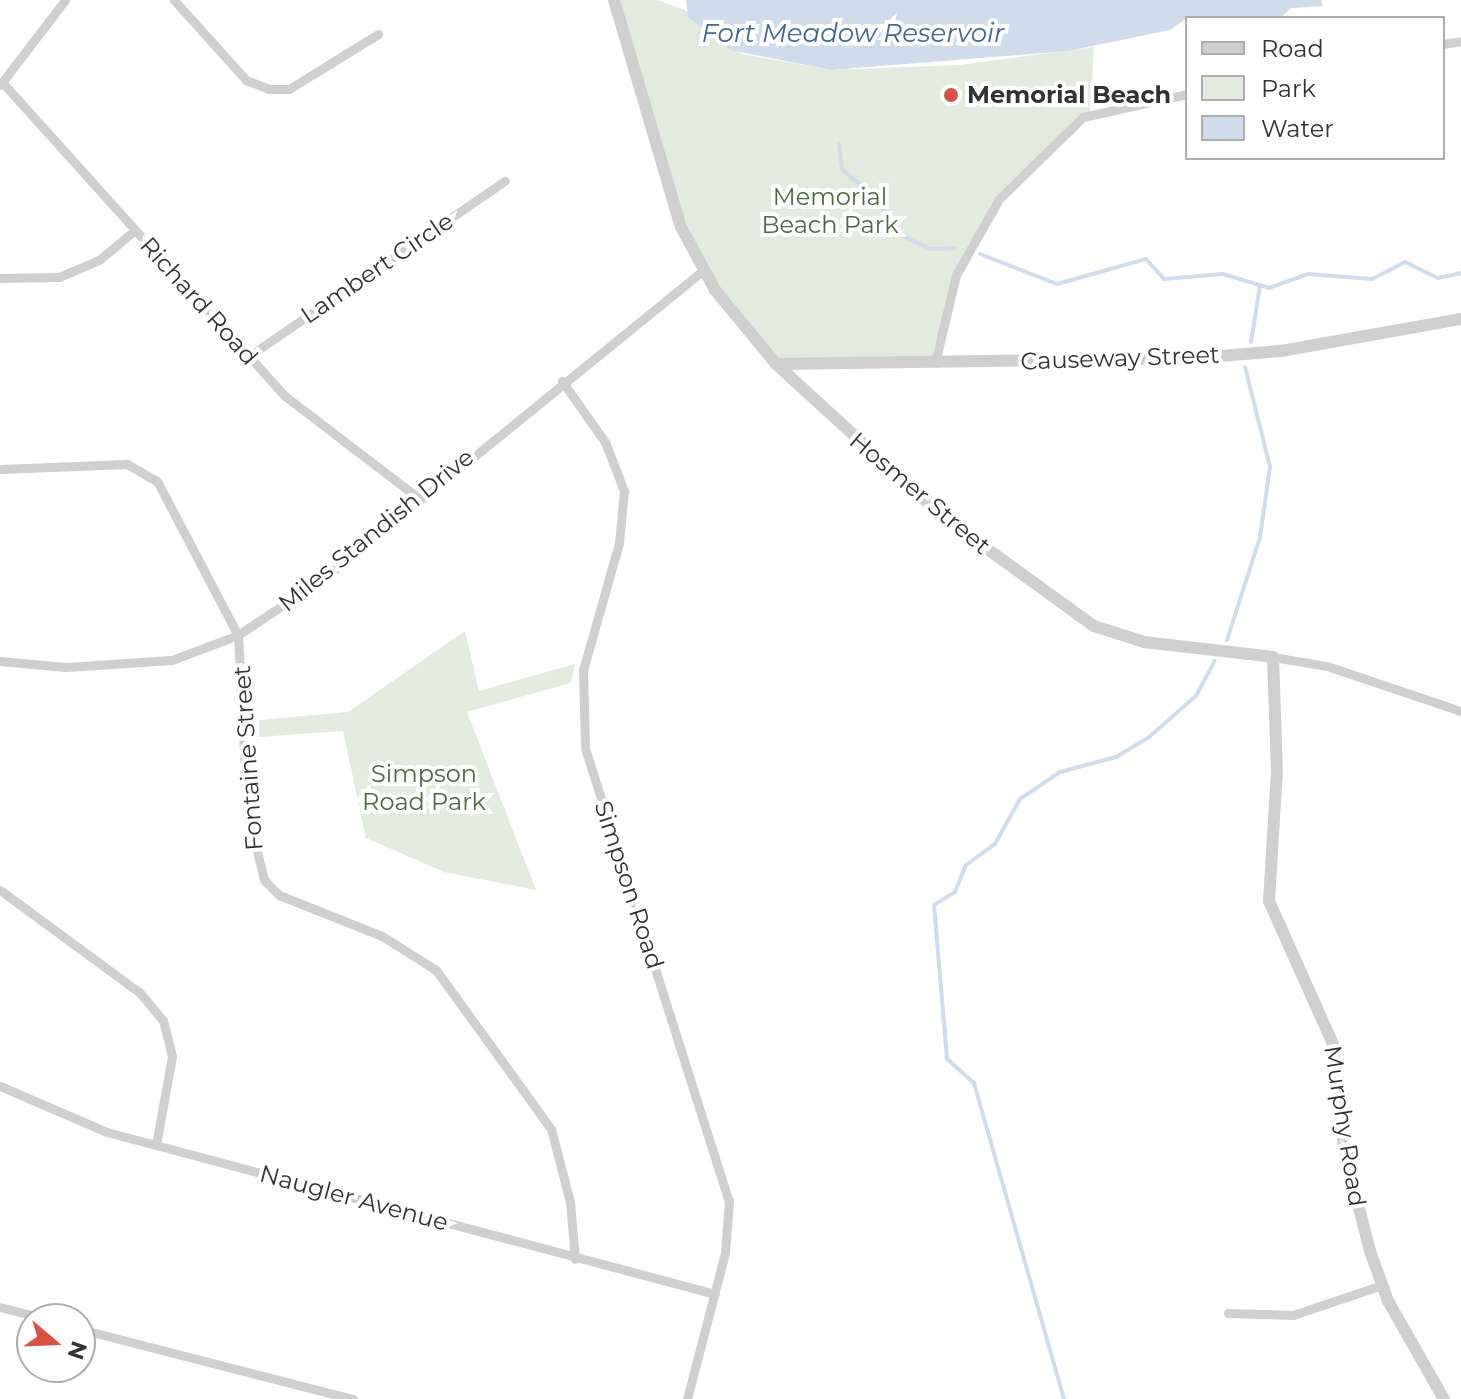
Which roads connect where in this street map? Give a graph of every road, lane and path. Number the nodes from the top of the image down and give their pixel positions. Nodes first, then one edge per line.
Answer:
1 (65, 0) edge
2 (174, 0) edge
3 (614, 0) edge
4 (378, 34) dead end
5 (1, 84) edge
6 (1185, 94) edge
7 (505, 181) dead end
8 (135, 230) junction
9 (703, 270) junction
10 (0, 278) edge
11 (1461, 319) edge
12 (249, 356) junction
13 (935, 363) junction
14 (776, 364) junction
15 (562, 381) junction
16 (0, 469) edge
17 (417, 497) junction
18 (238, 635) junction
19 (1273, 657) junction
20 (0, 661) edge
21 (1461, 711) edge
22 (0, 890) edge
23 (0, 1086) edge
24 (156, 1145) junction
25 (575, 1259) junction
26 (1382, 1285) junction
27 (715, 1294) junction
28 (1228, 1313) dead end
29 (96, 1333) edge
30 (326, 1394) edge
31 (353, 1399) edge
32 (687, 1399) edge
33 (1444, 1399) edge

1 - 5 street
2 - 4 street
3 - 9 street, Hosmer Street
5 - 8 street, Richard Road
6 - 13 street
7 - 12 street, Lambert Circle
8 - 10 street
8 - 12 street, Richard Road
9 - 14 street, Hosmer Street
9 - 15 street, Miles Standish Drive
11 - 13 street, Causeway Street
12 - 17 street, Richard Road
13 - 14 street, Causeway Street
14 - 19 street, Hosmer Street
15 - 17 street, Miles Standish Drive
15 - 27 street, Simpson Road
16 - 18 street
17 - 18 street, Miles Standish Drive
18 - 20 street, Miles Standish Drive
18 - 25 street, Fontaine Street
19 - 21 street, Hosmer Street
19 - 26 street, Murphy Road
22 - 24 street
23 - 24 street, Naugler Avenue
24 - 25 street, Naugler Avenue
25 - 27 street, Naugler Avenue
26 - 28 street
26 - 33 street, Murphy Road
27 - 32 street, Simpson Road
29 - 30 street
30 - 31 street

